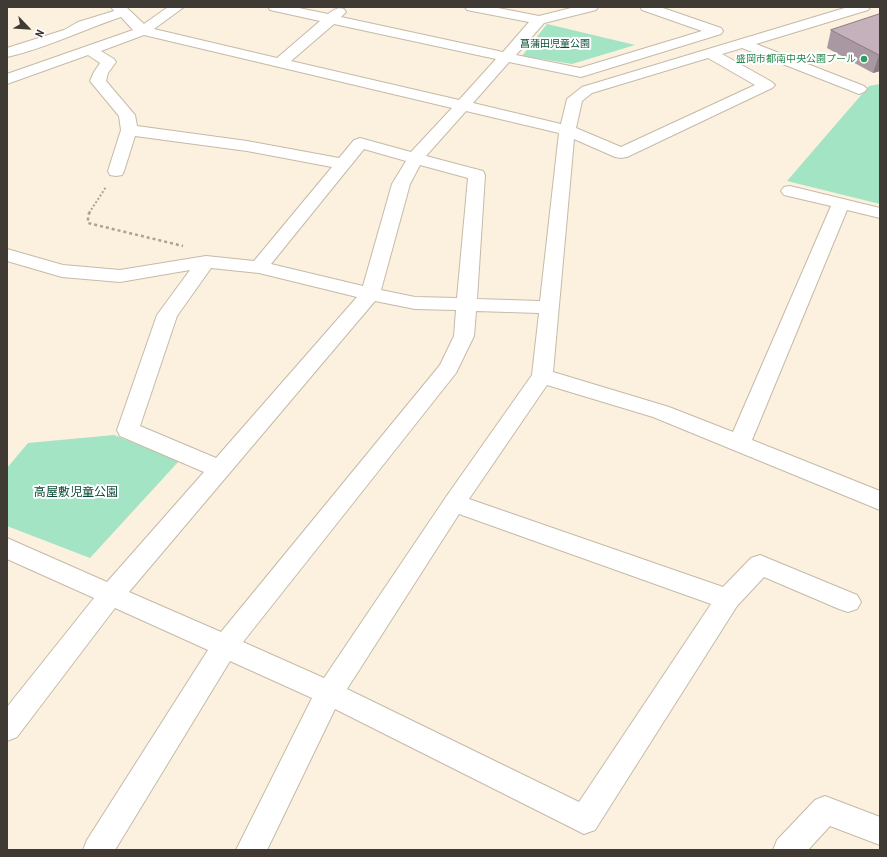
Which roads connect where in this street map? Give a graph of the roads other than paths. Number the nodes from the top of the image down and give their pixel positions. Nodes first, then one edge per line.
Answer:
1 (177, 7) edge
2 (275, 7) edge
3 (345, 7) edge
4 (472, 7) edge
5 (591, 7) edge
6 (647, 7) edge
7 (863, 7) edge
8 (121, 9) edge
9 (331, 19) junction
10 (539, 20) junction
11 (143, 30) junction
12 (742, 43) junction
13 (90, 50) junction
14 (7, 53) edge
15 (709, 53) junction
16 (506, 57) junction
17 (281, 62) junction
18 (7, 79) edge
19 (859, 89) dead end
20 (461, 106) junction
21 (129, 130) junction
22 (567, 130) junction
23 (415, 159) junction
24 (343, 164) junction
25 (116, 171) road end
26 (790, 191) dead end
27 (841, 203) junction
28 (880, 213) edge
29 (7, 255) edge
30 (206, 262) junction
31 (259, 267) junction
32 (370, 294) junction
33 (466, 304) junction
34 (549, 307) junction
35 (542, 376) junction
36 (740, 444) junction
37 (220, 469) junction
38 (880, 501) edge
39 (454, 503) junction
40 (7, 548) edge
41 (111, 595) junction
42 (728, 600) junction
43 (848, 602) dead end
44 (225, 646) junction
45 (329, 693) junction
46 (7, 728) edge
47 (880, 831) edge
48 (98, 850) edge
49 (251, 850) edge
50 (788, 850) edge

1 - 11 street
2 - 9 street
3 - 9 street
4 - 10 street
5 - 10 street
6 - 16 street
7 - 12 street
8 - 11 street
8 - 14 street
9 - 16 street
9 - 17 street
10 - 16 street
11 - 13 street
11 - 17 street
12 - 15 street
12 - 19 street
13 - 18 street
13 - 21 street
15 - 22 street
15 - 22 street
16 - 20 street
17 - 20 street
20 - 22 street
20 - 23 street
21 - 24 street
21 - 25 street
22 - 34 street
23 - 24 street
23 - 32 street
23 - 33 street
24 - 31 street
26 - 27 street
27 - 28 street
27 - 36 street
29 - 30 street
30 - 31 street
30 - 37 street
31 - 32 street
32 - 33 street
32 - 37 street
33 - 34 street
33 - 44 street
34 - 35 street
35 - 36 street
35 - 39 street
36 - 38 street
37 - 41 street
39 - 42 street
39 - 45 street
40 - 41 street
41 - 44 street
41 - 46 street
42 - 43 street
42 - 45 street
44 - 45 street
44 - 48 street
45 - 49 street
47 - 50 street

